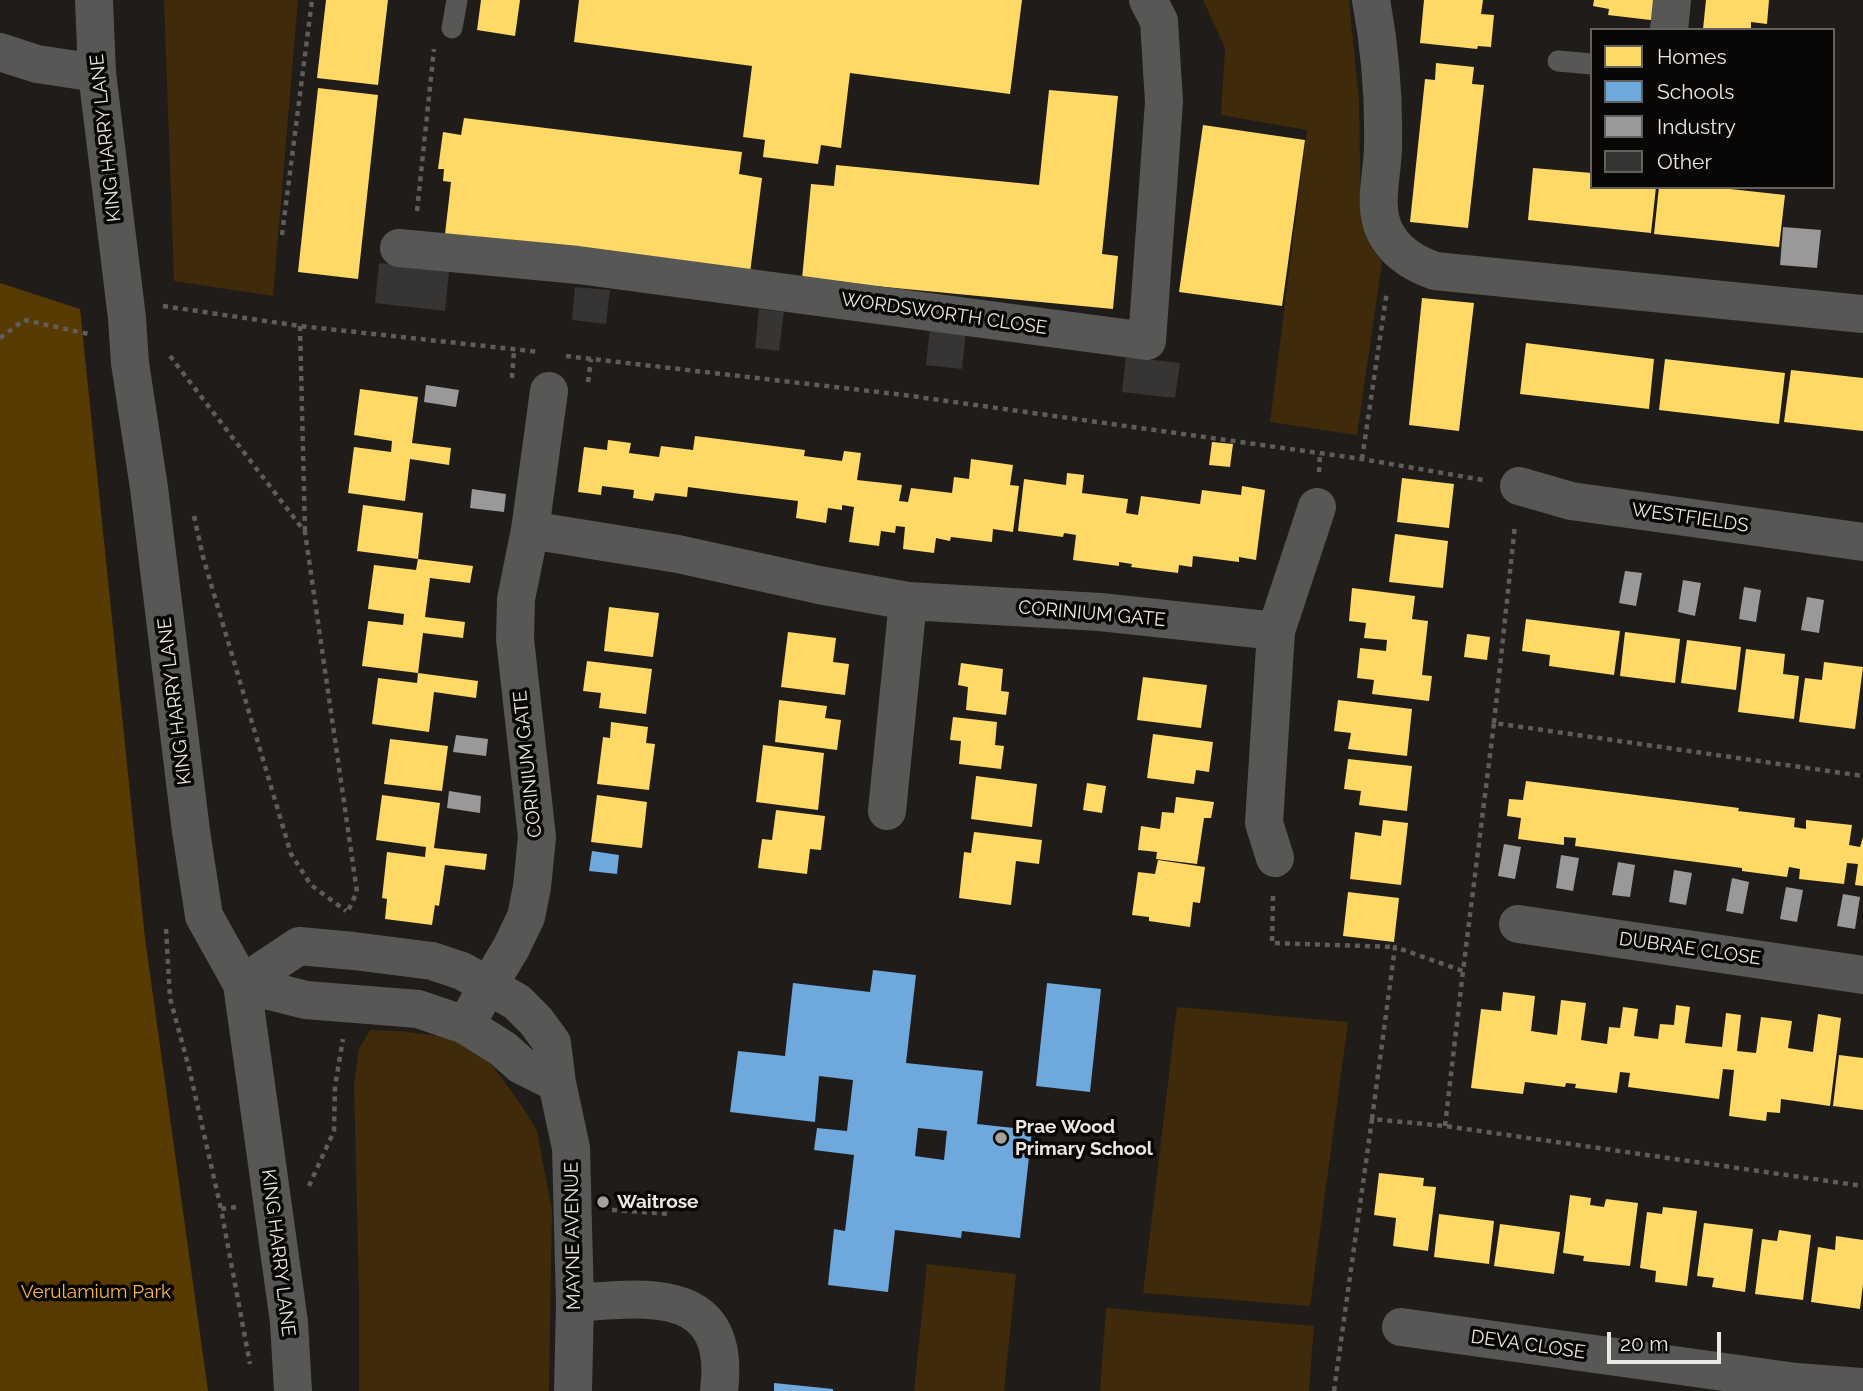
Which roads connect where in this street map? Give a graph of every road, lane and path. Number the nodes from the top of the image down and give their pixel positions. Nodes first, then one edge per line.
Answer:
1 (94, 0) edge
2 (312, 0) edge
3 (457, 0) edge
4 (1148, 0) edge
5 (1371, 0) edge
6 (1672, 0) edge
7 (452, 28) joint
8 (1669, 28) edge
9 (0, 52) edge
10 (1558, 61) dead end
11 (1590, 64) edge
12 (97, 74) junction
13 (282, 236) dead end
14 (1394, 245) junction
15 (406, 249) joint
16 (162, 306) dead end
17 (1863, 314) edge
18 (300, 326) junction
19 (0, 338) edge
20 (142, 340) junction
21 (564, 355) dead end
22 (550, 372) joint
23 (1362, 459) junction
24 (1519, 486) junction
25 (191, 505) dead end
26 (1317, 507) dead end
27 (530, 530) junction
28 (304, 532) junction
29 (1863, 542) edge
30 (908, 601) junction
31 (1276, 631) junction
32 (1494, 723) junction
33 (1863, 776) edge
34 (887, 811) dead end
35 (1275, 858) joint
36 (348, 912) junction
37 (1518, 924) dead end
38 (165, 925) dead end
39 (1395, 947) junction
40 (354, 951) junction
41 (1463, 971) junction
42 (1863, 975) edge
43 (242, 984) junction
44 (490, 985) junction
45 (349, 1002) junction
46 (465, 1025) junction
47 (557, 1083) junction
48 (1371, 1119) junction
49 (1445, 1126) junction
50 (334, 1130) dead end
51 (1863, 1186) edge
52 (221, 1209) dead end
53 (603, 1209) dead end
54 (670, 1214) dead end
55 (575, 1303) junction
56 (1402, 1327) dead end
57 (1863, 1387) edge
58 (293, 1391) edge
59 (573, 1391) edge
60 (719, 1391) edge
61 (1334, 1391) edge

1 - 12 street, KING HARRY LANE
2 - 13 path
3 - 7 lane
4 - 15 street, WORDSWORTH CLOSE
5 - 14 street
6 - 8 street
7 - 15 path
9 - 12 street
10 - 11 lane
12 - 20 street, KING HARRY LANE
14 - 17 street
14 - 23 path
16 - 18 path
18 - 22 path
18 - 28 path
19 - 20 path
20 - 28 path
20 - 43 street, KING HARRY LANE
21 - 23 path
22 - 27 street, CORINIUM GATE
23 - 24 path
24 - 29 street, WESTFIELDS
24 - 32 path
25 - 36 path
26 - 31 street
27 - 30 street, CORINIUM GATE
27 - 44 street, CORINIUM GATE
28 - 36 path
30 - 31 street, CORINIUM GATE
30 - 34 street
31 - 35 street
32 - 33 path
32 - 41 path
35 - 39 path
36 - 40 path
37 - 42 street, DUBRAE CLOSE
38 - 52 path
39 - 41 path
39 - 48 path
40 - 43 street, MAYNE AVENUE
40 - 44 street, MAYNE AVENUE
41 - 49 path
43 - 45 street
43 - 58 street, KING HARRY LANE
44 - 46 street, CORINIUM GATE
44 - 47 street, MAYNE AVENUE
45 - 46 street
45 - 50 path
46 - 47 street
47 - 55 street, MAYNE AVENUE
48 - 49 path
48 - 61 path
49 - 51 path
53 - 54 path
55 - 59 street, MAYNE AVENUE
55 - 60 street
56 - 57 street, DEVA CLOSE

